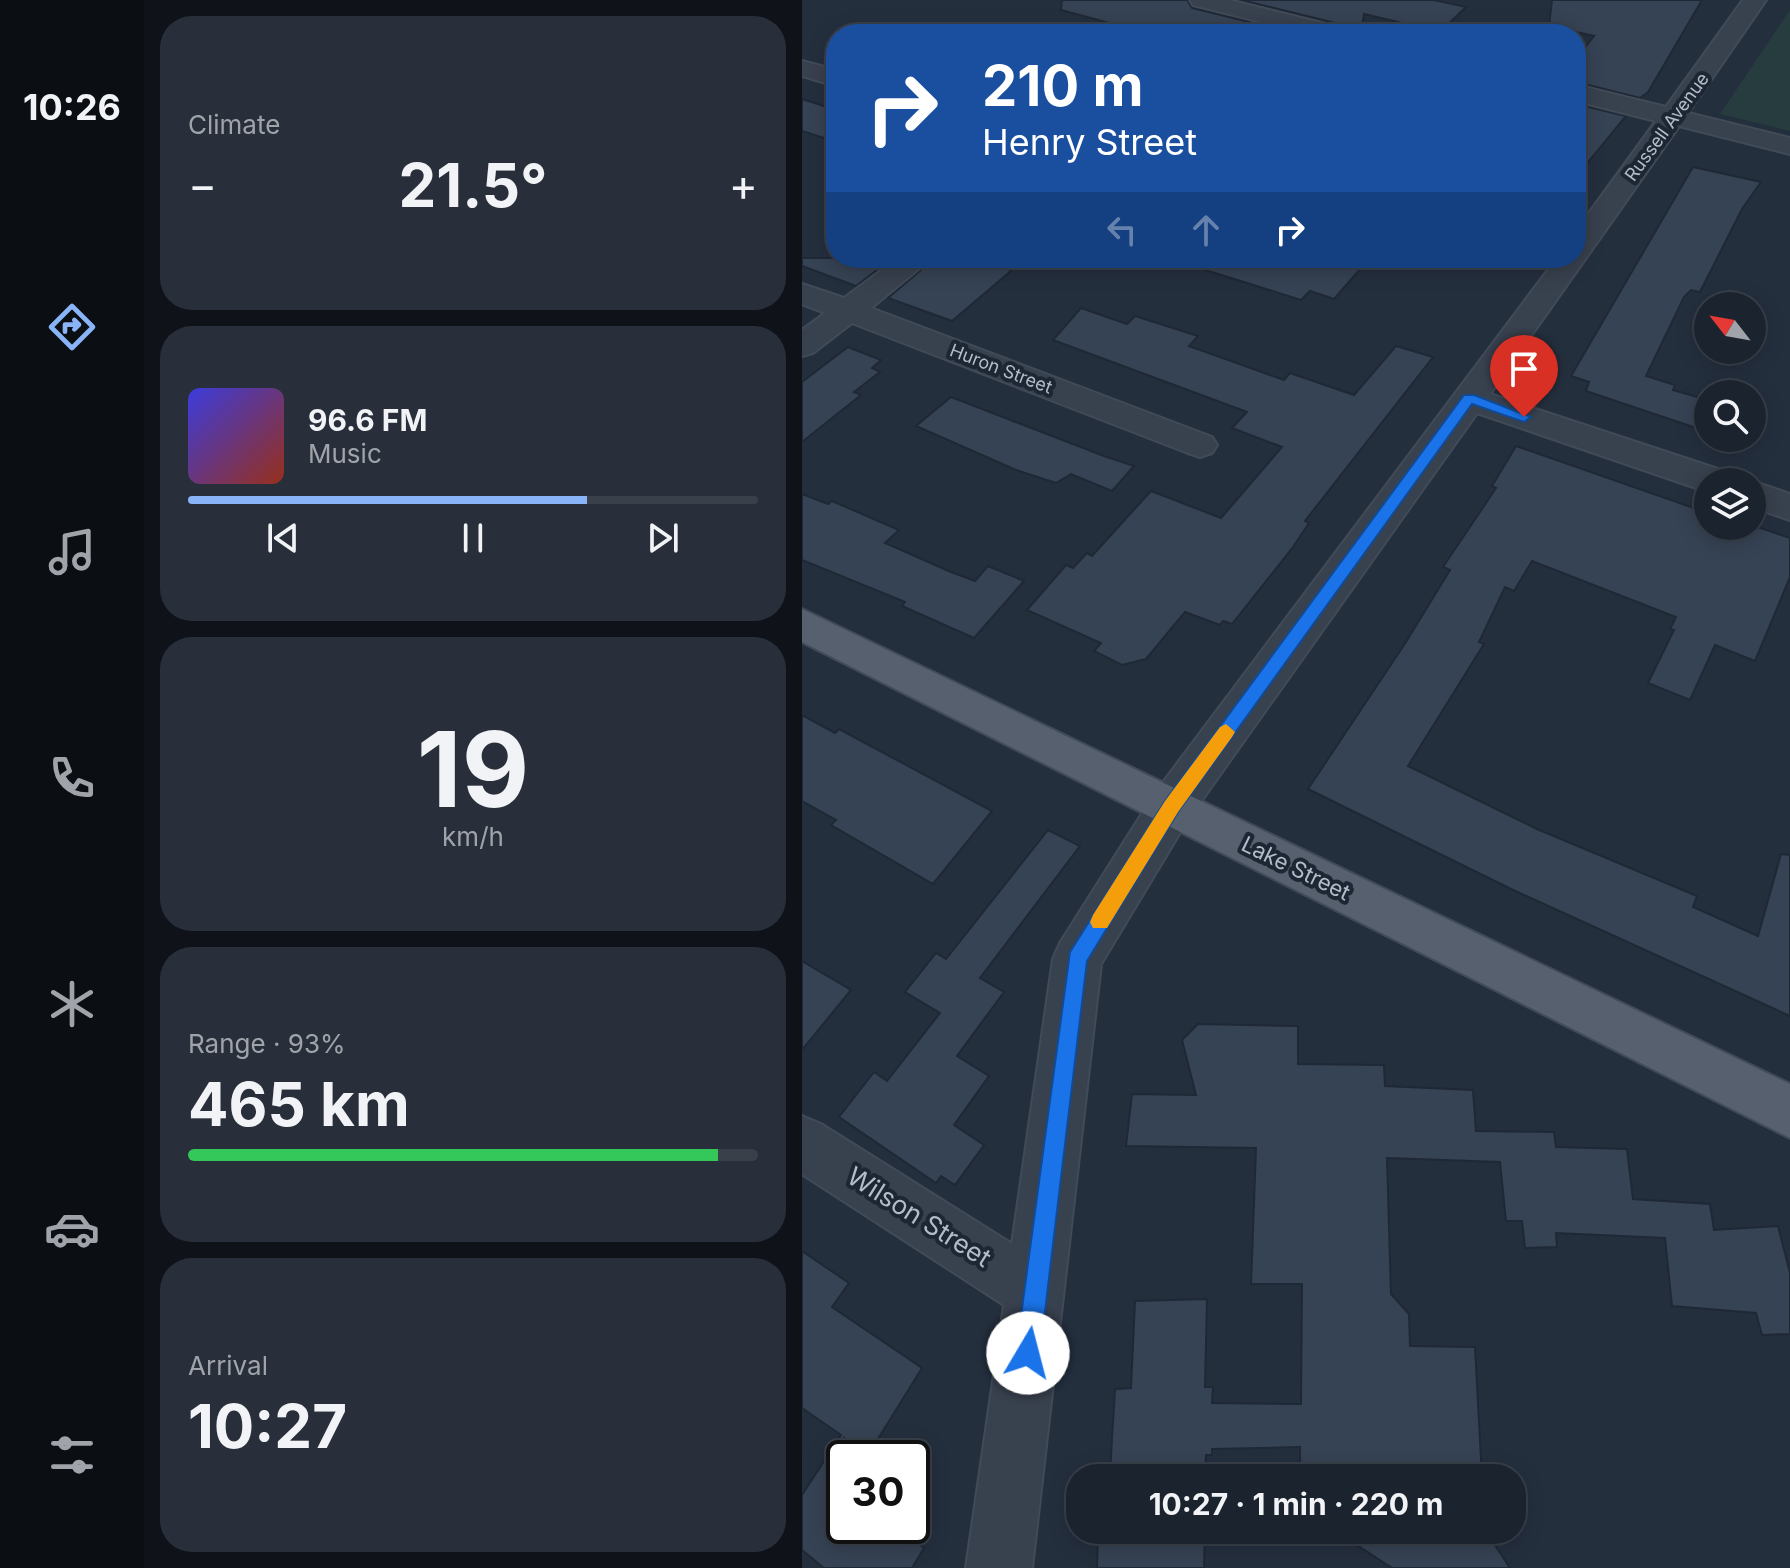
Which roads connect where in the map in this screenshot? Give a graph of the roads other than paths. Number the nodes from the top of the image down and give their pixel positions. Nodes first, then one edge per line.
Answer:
1 (1201, 0) edge
2 (1755, 0) edge
3 (1242, 4) edge
4 (1217, 24) edge
5 (1306, 24) edge
6 (802, 68) edge
7 (826, 75) edge
8 (1586, 95) edge
9 (1675, 117) junction
10 (1790, 146) edge
11 (1586, 238) edge
12 (904, 268) edge
13 (1565, 268) edge
14 (802, 293) edge
15 (848, 311) junction
16 (802, 346) edge
17 (1469, 399) junction
18 (1200, 445) dead end
19 (1694, 474) edge
20 (1766, 499) edge
21 (1790, 507) edge
22 (802, 624) edge
23 (1171, 807) junction
24 (1790, 1112) edge
25 (802, 1143) edge
26 (1036, 1292) junction
27 (999, 1568) edge

1 - 3 street
2 - 9 street, Russell Avenue
3 - 4 street
3 - 5 street
6 - 7 street
8 - 9 street
9 - 10 street
9 - 11 street, Russell Avenue
12 - 15 street
13 - 17 street
14 - 15 street, Huron Street
15 - 16 street
15 - 18 street, Huron Street
17 - 19 street
17 - 23 street
20 - 21 street
22 - 23 main road, Lake Street
23 - 24 main road, Lake Street
23 - 26 street
25 - 26 street, Wilson Street
26 - 27 street

